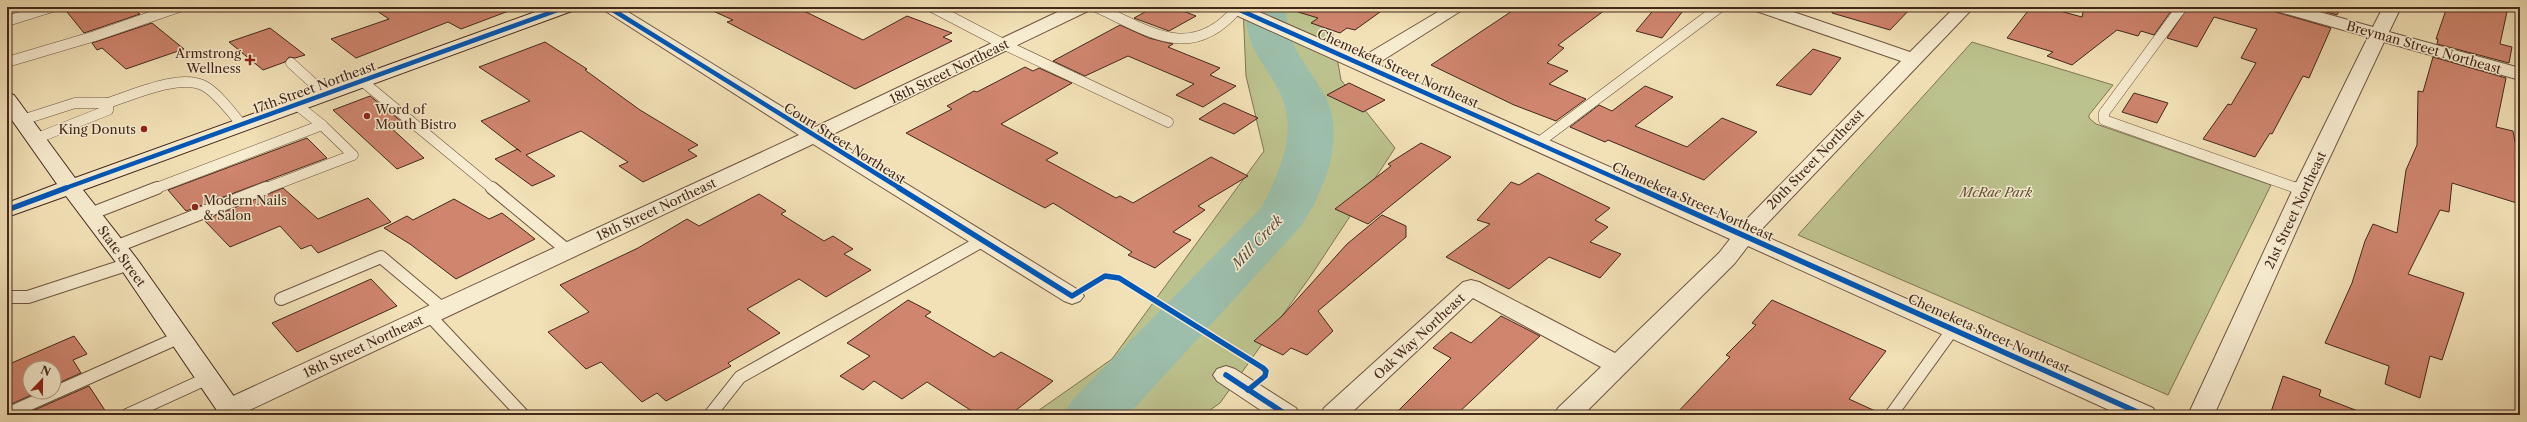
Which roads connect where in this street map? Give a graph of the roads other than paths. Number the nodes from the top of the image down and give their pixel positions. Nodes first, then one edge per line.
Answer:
1 (52, 7) edge
2 (179, 7) edge
3 (566, 7) edge
4 (608, 7) edge
5 (932, 7) edge
6 (1082, 7) edge
7 (1096, 7) edge
8 (1458, 7) edge
9 (1720, 7) edge
10 (1762, 7) edge
11 (1965, 7) edge
12 (2182, 7) edge
13 (2282, 7) edge
14 (2392, 7) edge
15 (1238, 9) edge
16 (7, 21) edge
17 (2379, 34) junction
18 (1005, 45) junction
19 (1913, 59) junction
20 (7, 62) edge
21 (291, 63) dead end
22 (1364, 64) junction
23 (2520, 74) edge
24 (362, 80) junction
25 (325, 94) junction
26 (7, 99) edge
27 (108, 103) junction
28 (297, 105) junction
29 (22, 120) junction
30 (1168, 122) dead end
31 (242, 125) junction
32 (322, 125) junction
33 (813, 136) junction
34 (35, 139) junction
35 (1538, 143) junction
36 (70, 187) junction
37 (2303, 191) junction
38 (7, 210) edge
39 (90, 214) junction
40 (1743, 236) junction
41 (982, 241) junction
42 (568, 251) junction
43 (122, 256) junction
44 (1072, 296) dead end
45 (7, 297) edge
46 (281, 299) dead end
47 (436, 312) junction
48 (1953, 329) junction
49 (180, 337) junction
50 (1618, 365) junction
51 (1226, 375) dead end
52 (208, 378) junction
53 (231, 412) edge
54 (7, 414) edge
55 (127, 415) edge
56 (523, 415) edge
57 (710, 415) edge
58 (1287, 415) edge
59 (1332, 415) edge
60 (1567, 415) edge
61 (1891, 415) edge
62 (2144, 415) edge
63 (2201, 415) edge

1 - 16 lane
2 - 20 lane
3 - 24 street, 17th Street Northeast
4 - 33 street, Court Street Northeast
5 - 18 lane
6 - 18 street, 18th Street Northeast
7 - 15 lane
8 - 22 street
9 - 35 lane
10 - 19 street
11 - 19 street, 20th Street Northeast
12 - 37 lane
13 - 17 street, Breyman Street Northeast
14 - 17 street, 21st Street Northeast
15 - 22 street, Chemeketa Street Northeast
17 - 23 street, Breyman Street Northeast
17 - 37 street, 21st Street Northeast
18 - 30 lane
18 - 33 street, 18th Street Northeast
19 - 40 street, 20th Street Northeast
21 - 25 lane
22 - 35 street, Chemeketa Street Northeast
24 - 25 street, 17th Street Northeast
24 - 42 lane
25 - 28 street, 17th Street Northeast
26 - 29 street, State Street
27 - 29 lane
27 - 31 lane
27 - 34 lane
28 - 31 street, 17th Street Northeast
28 - 32 lane
29 - 34 street, State Street
31 - 36 street, 17th Street Northeast
32 - 39 lane
32 - 43 lane
33 - 41 street, Court Street Northeast
33 - 42 street, 18th Street Northeast
34 - 36 street, State Street
35 - 40 street, Chemeketa Street Northeast
36 - 38 street, 17th Street Northeast
36 - 39 street, State Street
37 - 63 street, 21st Street Northeast
39 - 43 street, State Street
40 - 48 street, Chemeketa Street Northeast
40 - 50 street, 20th Street Northeast
41 - 44 street, Court Street Northeast
41 - 57 lane
42 - 47 street, 18th Street Northeast
43 - 45 lane
43 - 49 street, State Street
46 - 47 lane
47 - 53 street, 18th Street Northeast
47 - 56 lane
48 - 61 lane
48 - 62 street, Chemeketa Street Northeast
49 - 52 street, State Street
49 - 54 lane
50 - 59 street, Oak Way Northeast
50 - 60 street, 20th Street Northeast
51 - 58 street
52 - 53 street, State Street
52 - 55 lane

